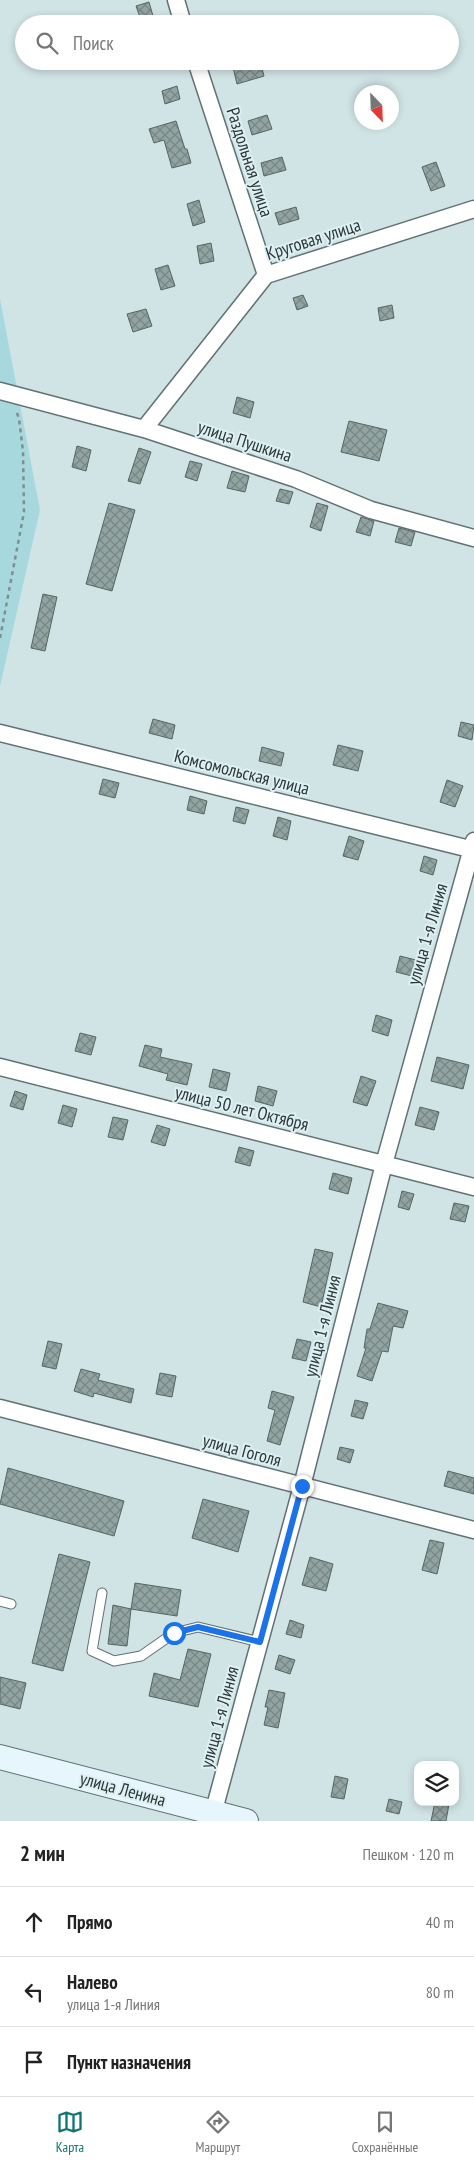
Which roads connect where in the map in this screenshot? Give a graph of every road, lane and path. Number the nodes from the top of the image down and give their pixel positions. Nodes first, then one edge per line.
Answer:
1 (176, 0) edge
2 (181, 15) edge
3 (199, 70) edge
4 (474, 209) edge
5 (266, 275) junction
6 (4, 392) edge
7 (144, 429) junction
8 (474, 538) edge
9 (0, 638) edge
10 (0, 733) edge
11 (473, 847) edge
12 (0, 1067) edge
13 (384, 1164) junction
14 (474, 1187) edge
15 (0, 1408) edge
16 (302, 1486) junction
17 (474, 1530) edge
18 (102, 1593) dead end
19 (0, 1602) edge
20 (11, 1604) dead end
21 (260, 1642) junction
22 (0, 1757) edge
23 (212, 1817) edge
24 (246, 1821) edge

1 - 2 street
3 - 5 street, Раздольная улица
4 - 5 street, Круговая улица
5 - 7 street, Круговая улица
6 - 7 street, улица Пушкина
6 - 9 path
7 - 8 street, улица Пушкина
10 - 11 street, Комсомольская улица
11 - 13 street, улица 1-я Линия
12 - 13 street, улица 50 лет Октября
13 - 14 street, улица 50 лет Октября
13 - 16 street, улица 1-я Линия
15 - 16 street, улица Гоголя
16 - 17 street, улица Гоголя
16 - 21 street, улица 1-я Линия
18 - 21 lane
19 - 20 lane
21 - 23 street, улица 1-я Линия
22 - 23 main road, улица Ленина
23 - 24 main road, улица Ленина

